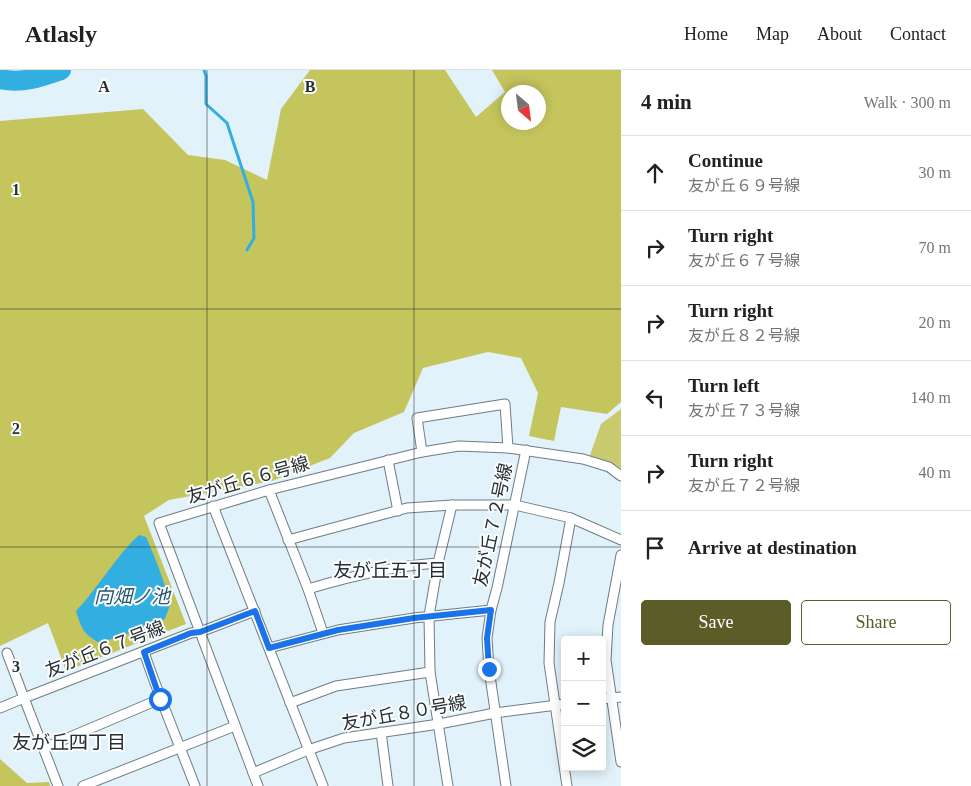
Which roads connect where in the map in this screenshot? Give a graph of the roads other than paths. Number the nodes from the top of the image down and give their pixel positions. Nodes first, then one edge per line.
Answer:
1 (508, 448) junction
2 (526, 450) junction
3 (422, 452) junction
4 (388, 460) junction
5 (621, 476) edge
6 (269, 490) junction
7 (452, 505) junction
8 (516, 505) junction
9 (213, 506) junction
10 (398, 511) junction
11 (571, 518) junction
12 (288, 540) junction
13 (621, 540) edge
14 (621, 555) edge
15 (438, 563) junction
16 (308, 589) junction
17 (491, 610) junction
18 (255, 611) junction
19 (429, 616) junction
20 (200, 632) junction
21 (323, 633) junction
22 (269, 648) junction
23 (144, 652) junction
24 (7, 654) dead end
25 (430, 672) junction
26 (24, 698) junction
27 (612, 698) edge
28 (160, 699) junction
29 (290, 703) junction
30 (561, 705) edge
31 (554, 706) junction
32 (0, 708) edge
33 (495, 713) junction
34 (439, 724) junction
35 (235, 726) junction
36 (381, 732) junction
37 (180, 747) junction
38 (44, 748) junction
39 (308, 750) junction
40 (621, 762) edge
41 (253, 773) junction
42 (58, 786) edge
43 (83, 786) edge
44 (194, 786) edge
45 (258, 786) edge
46 (323, 786) edge
47 (388, 786) edge
48 (448, 786) edge
49 (506, 786) edge
50 (567, 786) edge

1 - 2 street, 友が丘６６号線
1 - 3 street, 友が丘６６号線
1 - 3 street
2 - 5 street, 友が丘６６号線
2 - 8 street, 友が丘７２号線
3 - 4 street, 友が丘６６号線
4 - 6 street, 友が丘６６号線
4 - 10 street
6 - 9 street, 友が丘６６号線
6 - 12 street
7 - 8 street
7 - 10 street
7 - 15 street
8 - 11 street
8 - 17 street, 友が丘７２号線
9 - 18 street
9 - 20 street, 友が丘６６号線
10 - 12 street
11 - 13 street
11 - 31 street
12 - 16 street
14 - 27 street
15 - 16 street
15 - 19 street
16 - 21 street
17 - 19 street
17 - 33 street, 友が丘７２号線
18 - 20 street, 友が丘６７号線
18 - 22 street
19 - 21 street
19 - 25 street
20 - 23 street, 友が丘６７号線
20 - 35 street, 友が丘６６号線
21 - 22 street
22 - 29 street
23 - 26 street, 友が丘６７号線
23 - 28 street
24 - 26 street
25 - 29 street
25 - 34 street
26 - 32 street, 友が丘６７号線
26 - 38 street
27 - 40 street
28 - 37 street
28 - 38 street
29 - 39 street
30 - 31 street, 友が丘８０号線
31 - 33 street, 友が丘８０号線
31 - 50 street
33 - 34 street, 友が丘８０号線
33 - 49 street, 友が丘７２号線
34 - 36 street, 友が丘８０号線
34 - 48 street
35 - 37 street
35 - 41 street, 友が丘６６号線
36 - 39 street, 友が丘８０号線
36 - 47 street
37 - 43 street
37 - 44 street
38 - 42 street
39 - 41 street, 友が丘８０号線
39 - 46 street
41 - 45 street, 友が丘６６号線

